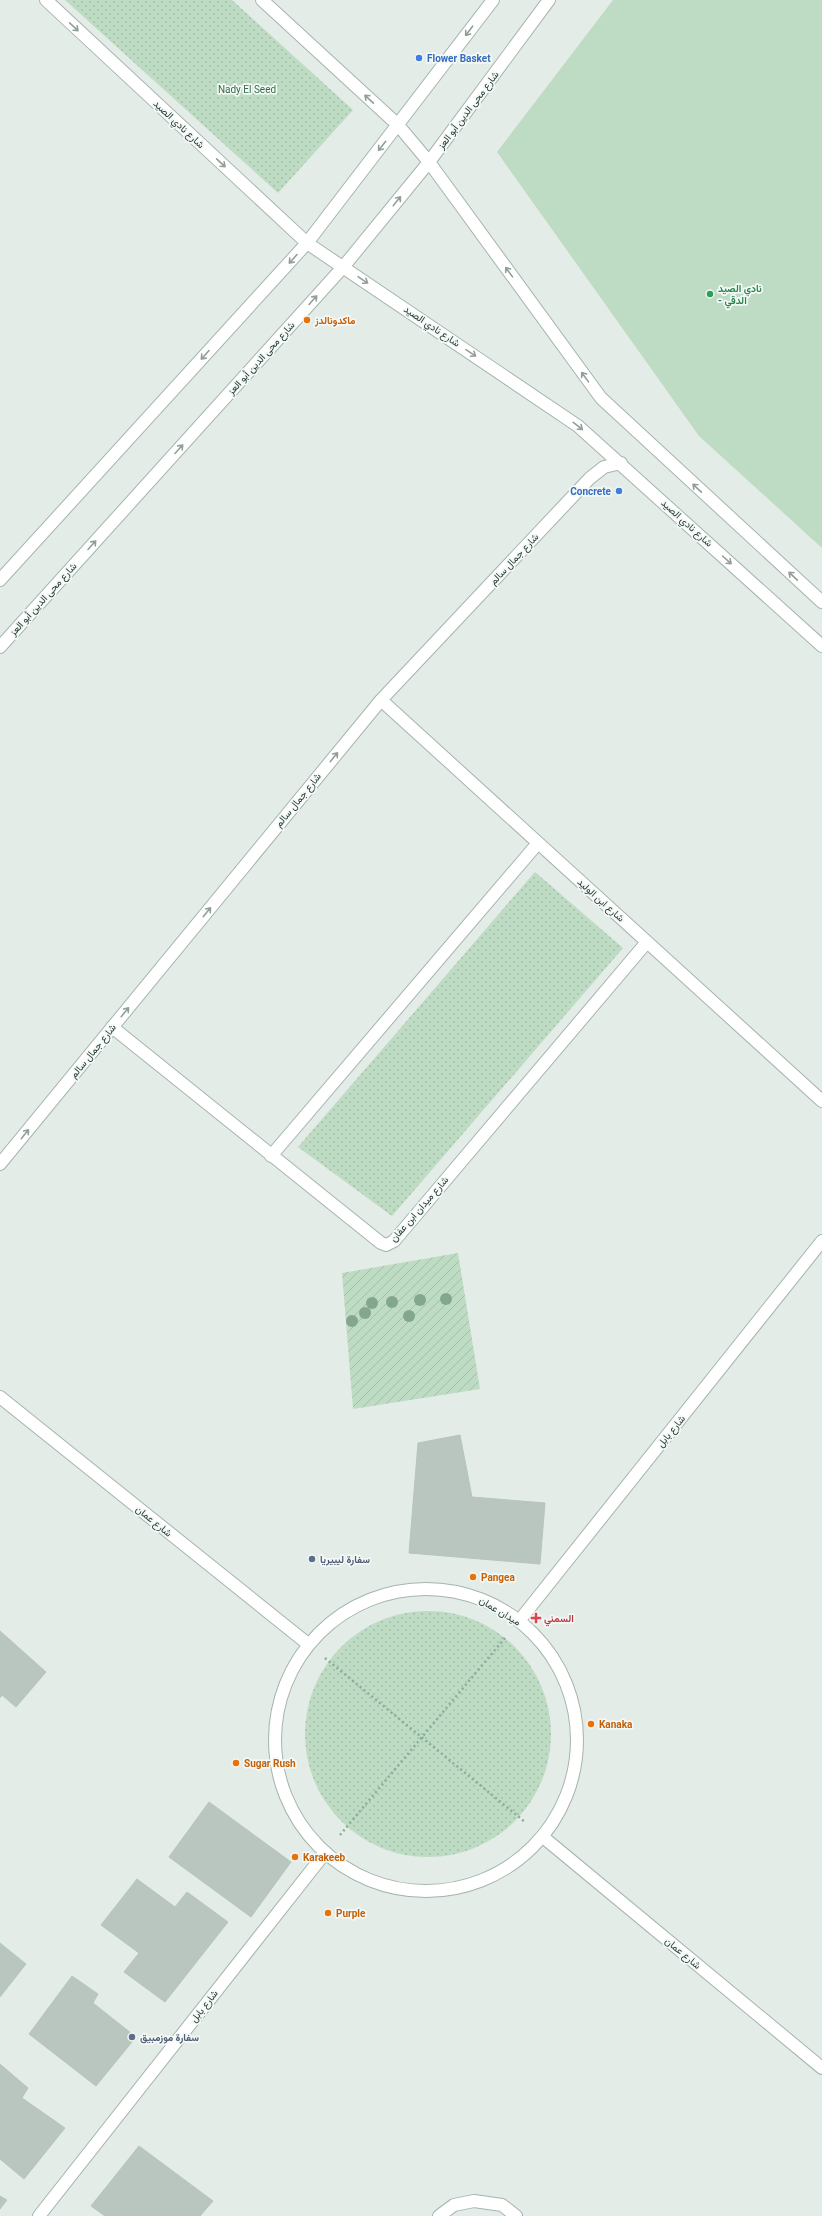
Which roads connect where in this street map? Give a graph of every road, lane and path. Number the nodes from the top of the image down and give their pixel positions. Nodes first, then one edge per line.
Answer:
1 (46, 0) edge
2 (262, 0) edge
3 (493, 0) edge
4 (549, 0) edge
5 (398, 125) junction
6 (429, 162) junction
7 (307, 243) junction
8 (344, 266) junction
9 (621, 463) junction
10 (0, 580) edge
11 (822, 602) edge
12 (822, 646) edge
13 (0, 647) edge
14 (381, 700) junction
15 (538, 842) junction
16 (647, 942) junction
17 (112, 1027) junction
18 (822, 1101) edge
19 (271, 1156) junction
20 (0, 1164) edge
21 (822, 1241) edge
22 (0, 1398) edge
23 (520, 1621) junction
24 (308, 1644) junction
25 (421, 1738) junction
26 (543, 1837) junction
27 (325, 1853) junction
28 (822, 2068) edge
29 (39, 2216) edge
30 (439, 2216) edge
31 (516, 2216) edge

1 -> 7 street, شارع نادي الصيد
5 -> 2 street
3 -> 5 street
4 - 6 street, شارع محى الدين أبو العز
5 - 6 street
5 -> 7 street
8 -> 6 street, شارع محى الدين أبو العز
11 -> 6 street
7 - 8 street, شارع نادي الصيد
7 -> 10 street
8 -> 9 street, شارع نادي الصيد
13 -> 8 street, شارع محى الدين أبو العز
9 -> 12 street, شارع نادي الصيد
9 - 14 street, شارع جمال سالم
14 - 15 street, شارع ابن الوليد
17 -> 14 street, شارع جمال سالم
15 - 16 street, شارع ابن الوليد
15 - 19 street
16 - 18 street, شارع ابن الوليد
16 - 19 street, شارع ميدان ابن عفان
17 - 19 street, شارع ميدان ابن عفان
20 -> 17 street, شارع جمال سالم
21 - 23 street, شارع بابل
22 - 24 street, شارع عمان
23 - 24 street, ميدان عمان
23 - 25 path
23 - 26 street, ميدان عمان
24 - 25 path
24 - 27 street, ميدان عمان
25 - 26 path
25 - 27 path
26 - 27 street, ميدان عمان
26 - 28 street, شارع عمان
27 - 29 street, شارع بابل
30 - 31 street

